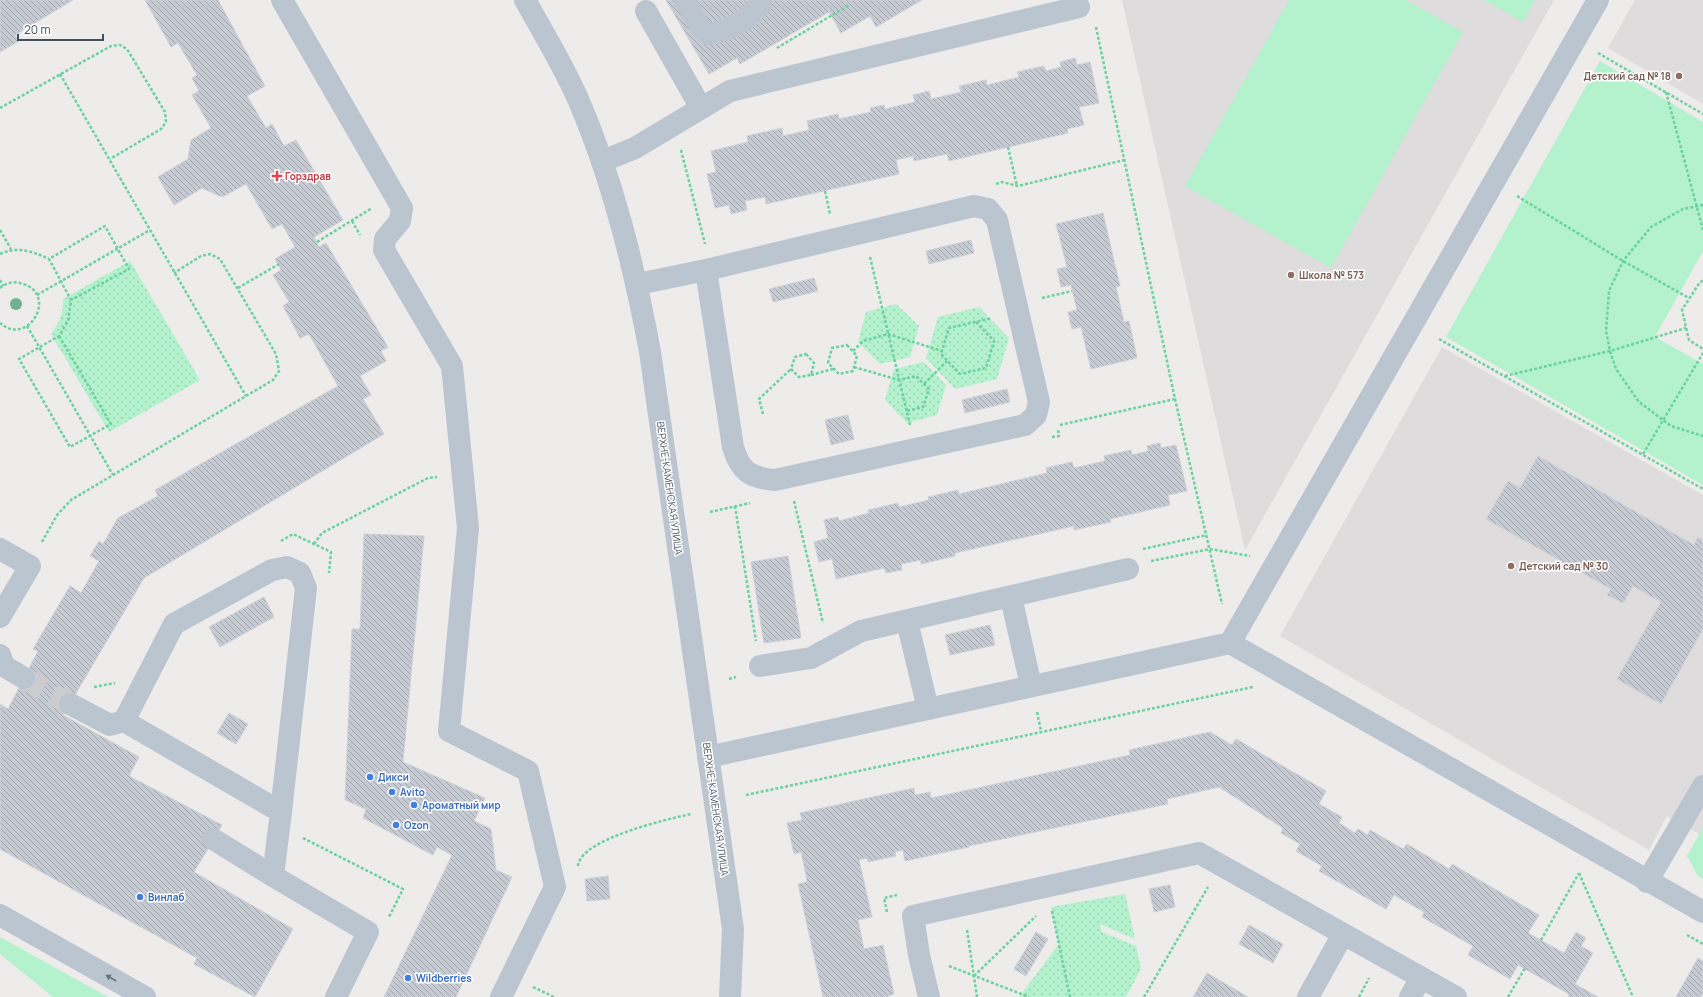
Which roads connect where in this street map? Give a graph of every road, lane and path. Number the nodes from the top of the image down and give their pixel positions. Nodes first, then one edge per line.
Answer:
1 (282, 0) edge
2 (525, 0) edge
3 (685, 0) edge
4 (760, 0) edge
5 (1598, 0) edge
6 (850, 5) dead end
7 (646, 11) dead end
8 (1086, 13) joint
9 (777, 48) dead end
10 (1598, 52) dead end
11 (60, 74) junction
12 (1666, 92) junction
13 (0, 108) edge
14 (701, 108) junction
15 (1703, 114) edge
16 (680, 144) dead end
17 (1008, 147) dead end
18 (110, 159) junction
19 (1124, 160) junction
20 (603, 161) junction
21 (1092, 168) dead end
22 (1018, 186) dead end
23 (1517, 196) dead end
24 (1703, 205) edge
25 (374, 207) dead end
26 (1696, 207) junction
27 (0, 230) edge
28 (150, 230) junction
29 (1703, 230) edge
30 (864, 232) junction
31 (316, 242) dead end
32 (11, 249) junction
33 (118, 249) junction
34 (0, 254) edge
35 (49, 259) junction
36 (1623, 261) junction
37 (279, 264) dead end
38 (708, 270) junction
39 (174, 273) junction
40 (0, 280) edge
41 (61, 281) junction
42 (1703, 281) edge
43 (638, 284) junction
44 (3, 286) junction
45 (0, 288) edge
46 (238, 288) junction
47 (1072, 290) dead end
48 (37, 295) junction
49 (1689, 298) junction
50 (72, 300) junction
51 (1016, 304) junction
52 (0, 323) edge
53 (27, 326) junction
54 (1686, 328) junction
55 (888, 334) junction
56 (59, 336) junction
57 (1439, 339) dead end
58 (40, 348) junction
59 (1703, 349) edge
60 (853, 351) junction
61 (942, 351) junction
62 (1610, 351) junction
63 (1703, 353) edge
64 (947, 360) junction
65 (854, 367) junction
66 (792, 369) junction
67 (834, 369) junction
68 (811, 375) junction
69 (1505, 376) junction
70 (899, 380) junction
71 (924, 384) junction
72 (246, 396) junction
73 (1175, 399) junction
74 (1138, 408) dead end
75 (906, 411) junction
76 (763, 414) dead end
77 (1663, 420) junction
78 (909, 422) dead end
79 (90, 436) junction
80 (1703, 436) edge
81 (1642, 454) junction
82 (113, 475) junction
83 (440, 477) dead end
84 (789, 477) junction
85 (1703, 489) edge
86 (735, 506) dead end
87 (720, 510) dead end
88 (710, 512) dead end
89 (280, 541) dead end
90 (314, 544) junction
91 (1210, 548) junction
92 (0, 549) edge
93 (38, 549) dead end
94 (1256, 555) dead end
95 (1128, 569) joint
96 (329, 576) dead end
97 (1011, 597) junction
98 (1223, 607) dead end
99 (0, 617) edge
100 (907, 621) junction
101 (1230, 643) junction
102 (829, 649) junction
103 (0, 655) edge
104 (760, 666) joint
105 (24, 678) tunnel mouth
106 (119, 683) dead end
107 (1032, 686) junction
108 (1255, 686) dead end
109 (92, 688) dead end
110 (70, 704) tunnel mouth
111 (928, 709) junction
112 (1037, 710) dead end
113 (124, 721) junction
114 (1041, 731) junction
115 (708, 757) junction
116 (1703, 786) edge
117 (746, 795) dead end
118 (281, 812) junction
119 (694, 814) dead end
120 (213, 839) dead end
121 (1220, 865) junction
122 (273, 876) junction
123 (1647, 882) junction
124 (555, 887) junction
125 (899, 894) dead end
126 (1049, 894) junction
127 (964, 904) junction
128 (1703, 912) edge
129 (0, 915) edge
130 (888, 918) dead end
131 (1343, 934) junction
132 (1541, 940) dead end
133 (919, 955) junction
134 (1525, 968) dead end
135 (974, 976) junction
136 (1421, 978) junction
137 (145, 997) edge
138 (336, 997) edge
139 (501, 997) edge
140 (730, 997) edge
141 (929, 997) edge
142 (977, 997) edge
143 (1029, 997) edge
144 (1070, 997) edge
145 (1144, 997) edge
146 (1308, 997) edge
147 (1410, 997) edge
148 (1456, 997) edge
149 (1508, 997) edge
150 (1633, 997) edge

1 - 124 street
2 - 20 street, ВЕРХНЕ-КАМЕНСКАЯ УЛИЦА
3 - 4 street
5 - 101 street
6 - 9 path
7 - 14 street
8 - 14 street
8 - 19 path
10 - 12 path
11 - 13 path
11 - 18 path
11 - 18 path
12 - 15 path
12 - 26 path
14 - 20 street
16 - 38 path
17 - 22 path
18 - 28 path
19 - 21 path
19 - 73 path
20 - 43 street, ВЕРХНЕ-КАМЕНСКАЯ УЛИЦА
23 - 36 path
24 - 26 path
25 - 31 path
26 - 29 path
26 - 36 path
27 - 32 path
28 - 33 path
28 - 39 path
30 - 38 street
30 - 51 street
30 - 55 path
32 - 34 path
32 - 35 path
33 - 35 path
33 - 41 path
33 - 50 path
35 - 41 path
36 - 49 path
36 - 62 path
37 - 46 path
38 - 43 street
38 - 84 street
39 - 46 path
39 - 72 path
40 - 44 path
41 - 48 path
41 - 50 path
42 - 49 path
43 - 115 street, ВЕРХНЕ-КАМЕНСКАЯ УЛИЦА
44 - 45 path
44 - 48 path
46 - 72 path
47 - 51 path
48 - 53 path
49 - 54 path
50 - 56 path
51 - 84 street
52 - 53 path
53 - 58 path
54 - 59 path
54 - 62 path
55 - 60 path
55 - 61 path
55 - 70 path
56 - 58 path
56 - 79 path
57 - 69 path
58 - 79 path
58 - 79 path
60 - 65 path
60 - 67 path
61 - 64 path
61 - 64 path
62 - 69 path
62 - 77 path
63 - 77 path
64 - 71 path
65 - 67 path
65 - 70 path
66 - 68 path
66 - 68 path
66 - 76 path
67 - 68 path
69 - 81 path
70 - 71 path
70 - 75 path
71 - 75 path
72 - 82 path
73 - 74 path
73 - 91 path
75 - 78 path
77 - 80 path
77 - 81 path
79 - 82 path
81 - 85 path
82 - 93 path
83 - 90 path
84 - 102 path
86 - 104 path
87 - 88 path
89 - 90 path
90 - 96 path
91 - 94 path
91 - 95 path
91 - 98 path
92 - 99 street
95 - 97 street
97 - 100 street
97 - 107 street
100 - 102 street
100 - 111 street
101 - 107 street
101 - 123 street
102 - 104 street
103 - 105 street
106 - 109 path
107 - 111 street
108 - 114 path
110 - 113 street
111 - 115 street
112 - 114 path
113 - 118 street
113 - 118 street
114 - 117 path
115 - 140 street, ВЕРХНЕ-КАМЕНСКАЯ УЛИЦА
116 - 123 street
118 - 122 street
119 - 124 path
120 - 122 street
121 - 126 street
121 - 131 street
121 - 145 path
122 - 138 street
123 - 128 street
124 - 139 street
125 - 130 path
126 - 127 street
126 - 135 path
126 - 144 path
127 - 133 street
127 - 135 path
137 -> 129 street
131 - 136 street
131 - 146 street
132 - 150 path
133 - 135 path
133 - 141 street
134 - 149 path
135 - 142 path
135 - 143 path
136 - 147 street
136 - 148 street

